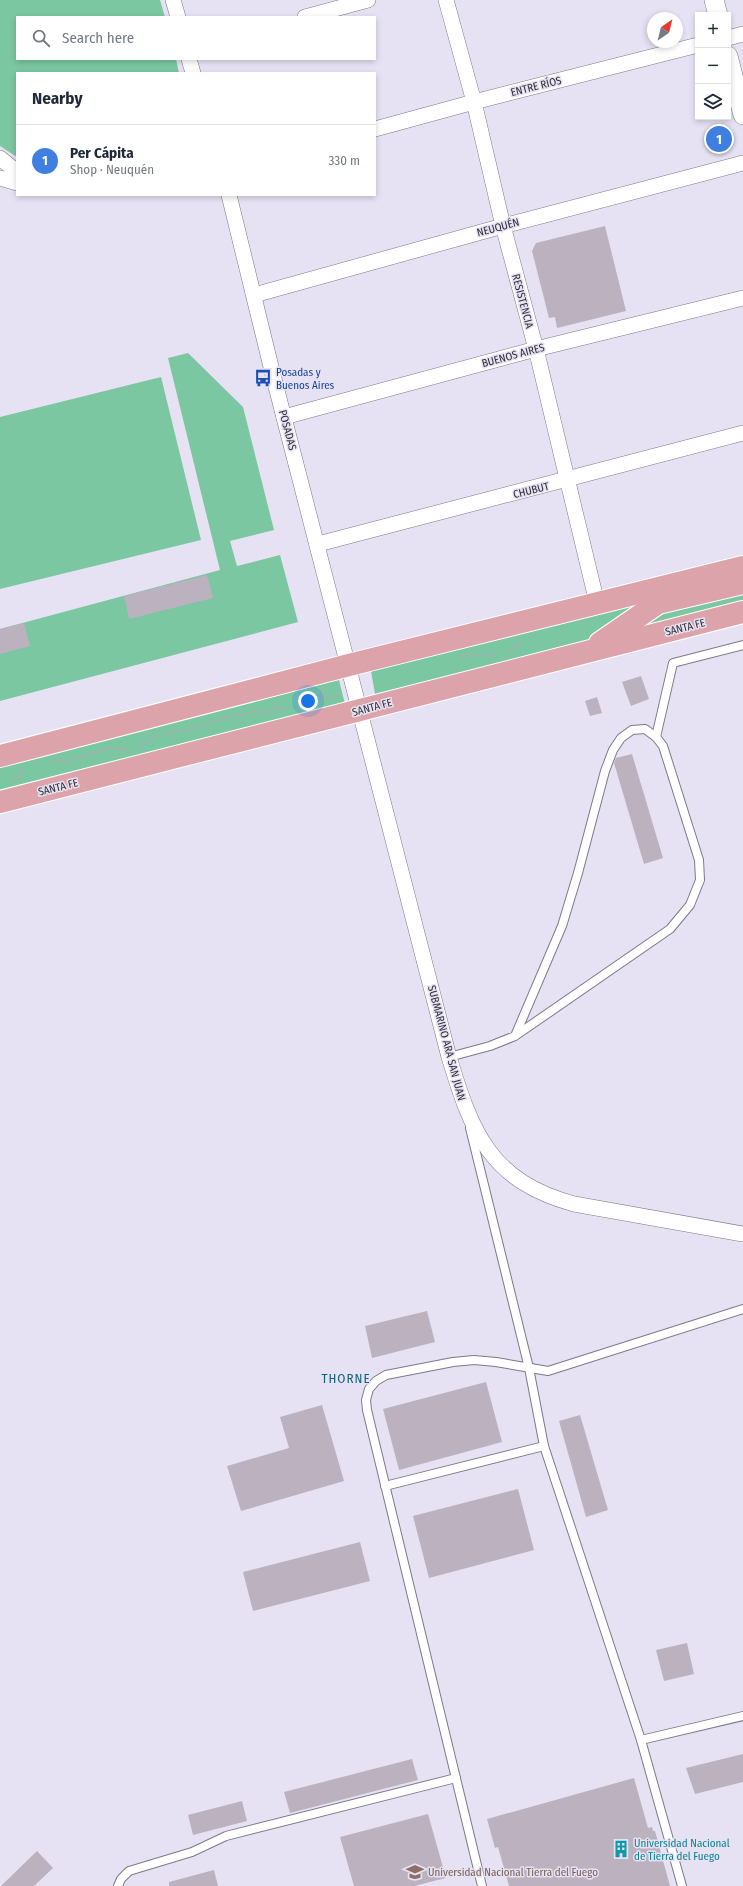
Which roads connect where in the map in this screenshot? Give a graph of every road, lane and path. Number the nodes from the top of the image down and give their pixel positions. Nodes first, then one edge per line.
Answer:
1 (173, 0) edge
2 (368, 0) edge
3 (446, 0) edge
4 (714, 0) edge
5 (717, 12) edge
6 (178, 16) edge
7 (309, 16) edge
8 (743, 34) edge
9 (731, 37) edge
10 (695, 46) edge
11 (189, 60) edge
12 (731, 68) edge
13 (193, 72) edge
14 (474, 102) junction
15 (743, 114) edge
16 (376, 129) edge
17 (0, 158) edge
18 (743, 163) edge
19 (16, 171) edge
20 (0, 178) edge
21 (16, 184) edge
22 (229, 196) edge
23 (503, 226) junction
24 (254, 295) junction
25 (743, 298) edge
26 (536, 349) junction
27 (284, 417) junction
28 (743, 433) edge
29 (567, 480) junction
30 (318, 544) junction
31 (743, 566) edge
32 (743, 583) edge
33 (597, 603) junction
34 (743, 612) edge
35 (524, 636) dead end
36 (743, 644) edge
37 (588, 651) junction
38 (458, 654) dead end
39 (504, 654) dead end
40 (500, 655) dead end
41 (349, 665) junction
42 (355, 688) junction
43 (302, 706) dead end
44 (293, 710) dead end
45 (360, 710) junction
46 (656, 737) junction
47 (0, 756) edge
48 (49, 761) dead end
49 (25, 766) dead end
50 (12, 783) dead end
51 (0, 802) edge
52 (515, 1036) junction
53 (449, 1056) junction
54 (464, 1106) junction
55 (743, 1234) edge
56 (743, 1309) edge
57 (529, 1368) junction
58 (544, 1446) junction
59 (385, 1486) junction
60 (743, 1716) edge
61 (641, 1740) junction
62 (456, 1778) junction
63 (118, 1886) edge
64 (482, 1886) edge
65 (682, 1886) edge

1 - 6 street
2 - 7 street
3 - 14 street, RESISTENCIA
4 - 5 street
8 - 9 street
10 - 14 street, ENTRE RÍOS
11 - 13 street
12 - 15 street
14 - 16 street, ENTRE RÍOS
14 - 23 street, RESISTENCIA
17 - 19 street
18 - 23 street, NEUQUÉN
20 - 21 street
22 - 24 street, POSADAS
23 - 24 street, NEUQUÉN
23 - 26 street, RESISTENCIA
24 - 27 street, POSADAS
25 - 26 street, BUENOS AIRES
26 - 27 street, BUENOS AIRES
26 - 29 street, RESISTENCIA
27 - 30 street, POSADAS
28 - 29 street, CHUBUT
29 - 30 street, CHUBUT
29 - 33 street, RESISTENCIA
30 - 41 street, POSADAS
31 - 33 main road
32 - 37 main road
33 - 41 main road
34 - 37 main road, SANTA FE
35 - 39 path
36 - 46 lane
37 - 45 main road, SANTA FE
38 - 40 path
41 - 42 street, SUBMARINO ARA SAN JUAN
41 - 47 main road
42 - 43 path
42 - 45 street, SUBMARINO ARA SAN JUAN
44 - 48 path
45 - 51 main road, SANTA FE
45 - 53 street, SUBMARINO ARA SAN JUAN
46 - 52 lane
46 - 52 lane
49 - 50 path
52 - 53 lane
53 - 54 street, SUBMARINO ARA SAN JUAN
54 - 55 street, SUBMARINO ARA SAN JUAN
54 - 57 lane
56 - 57 lane
57 - 58 lane
57 - 59 lane
58 - 59 lane
58 - 61 lane
59 - 62 lane
60 - 61 lane
61 - 65 lane
62 - 63 lane
62 - 64 lane

